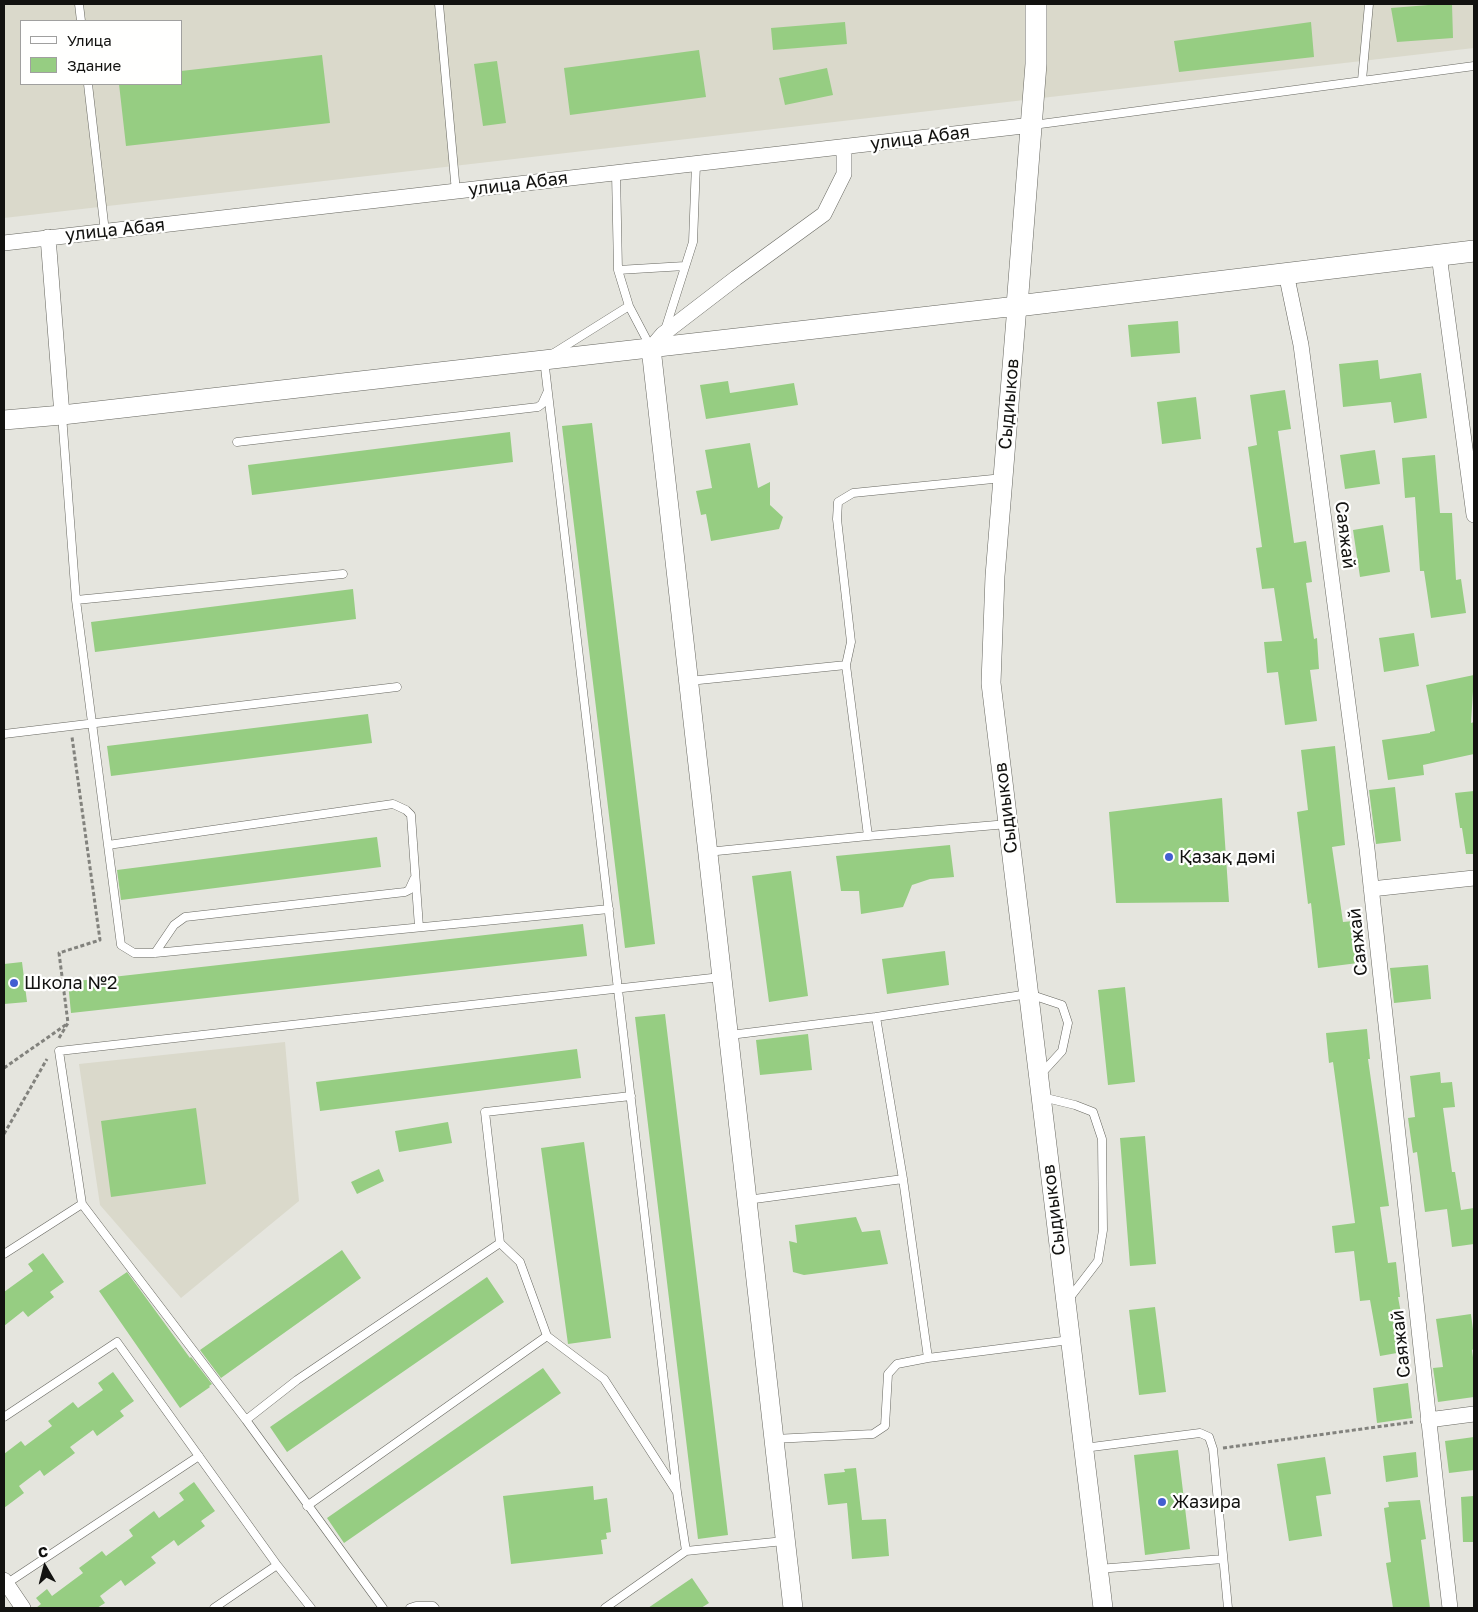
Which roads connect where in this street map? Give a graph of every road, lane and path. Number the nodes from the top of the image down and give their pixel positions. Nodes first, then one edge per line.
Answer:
1 (79, 4) edge
2 (438, 4) edge
3 (1036, 4) edge
4 (1369, 4) edge
5 (81, 20) edge
6 (1474, 66) edge
7 (1362, 80) junction
8 (88, 85) edge
9 (1032, 125) junction
10 (844, 147) junction
11 (696, 164) junction
12 (616, 173) junction
13 (456, 192) junction
14 (105, 232) junction
15 (48, 237) junction
16 (4, 243) edge
17 (1474, 251) edge
18 (1439, 255) junction
19 (685, 266) junction
20 (618, 270) junction
21 (1286, 273) junction
22 (629, 306) junction
23 (1017, 306) junction
24 (657, 341) junction
25 (544, 360) junction
26 (548, 392) junction
27 (62, 414) junction
28 (4, 420) edge
29 (237, 442) dead end
30 (1002, 478) junction
31 (1474, 515) edge
32 (343, 574) dead end
33 (76, 600) junction
34 (846, 665) junction
35 (688, 681) junction
36 (397, 686) dead end
37 (92, 724) junction
38 (71, 726) junction
39 (4, 734) edge
40 (1008, 824) junction
41 (868, 836) junction
42 (108, 845) junction
43 (707, 852) junction
44 (415, 877) junction
45 (1474, 878) edge
46 (1371, 889) junction
47 (609, 909) junction
48 (419, 927) junction
49 (155, 953) junction
50 (721, 977) junction
51 (618, 989) junction
52 (1029, 994) junction
53 (876, 1017) junction
54 (68, 1024) junction
55 (728, 1036) junction
56 (58, 1040) dead end
57 (48, 1057) dead end
58 (4, 1068) edge
59 (1038, 1076) junction
60 (631, 1096) junction
61 (1041, 1097) junction
62 (4, 1134) edge
63 (903, 1179) junction
64 (746, 1200) junction
65 (82, 1204) junction
66 (500, 1243) junction
67 (4, 1254) edge
68 (1066, 1304) junction
69 (547, 1336) junction
70 (1070, 1340) junction
71 (928, 1358) junction
72 (1474, 1414) edge
73 (4, 1417) edge
74 (246, 1420) junction
75 (1428, 1420) junction
76 (774, 1439) junction
77 (1084, 1448) junction
78 (1213, 1449) junction
79 (200, 1456) junction
80 (677, 1492) junction
81 (307, 1506) junction
82 (785, 1541) junction
83 (686, 1551) junction
84 (1224, 1559) junction
85 (277, 1565) junction
86 (1098, 1569) junction
87 (5, 1582) edge
88 (791, 1605) edge
89 (23, 1608) edge
90 (214, 1608) edge
91 (310, 1608) edge
92 (383, 1608) edge
93 (410, 1608) edge
94 (435, 1608) edge
95 (605, 1608) edge
96 (1103, 1608) edge
97 (1228, 1608) edge
98 (1450, 1608) edge

1 - 5 lane
2 - 13 lane
3 - 9 main road, Сыдиыков
4 - 7 lane
6 - 7 lane
7 - 9 lane
8 - 14 lane
9 - 10 street, улица Абая
9 - 23 main road, Сыдиыков
10 - 11 street, улица Абая
10 - 24 street
11 - 12 street, улица Абая
11 - 19 lane
12 - 13 street, улица Абая
12 - 20 lane
13 - 14 street, улица Абая
14 - 15 street, улица Абая
15 - 16 street, улица Абая
15 - 27 street
17 - 18 main road
18 - 21 main road
18 - 31 street
19 - 20 lane
19 - 24 lane
20 - 22 lane
21 - 23 main road
21 - 46 street, Саяжай
22 - 24 lane
22 - 25 lane
23 - 24 street
23 - 30 street, Сыдиыков
24 - 25 street
24 - 35 street
25 - 26 lane
25 - 27 street
26 - 29 lane
26 - 47 lane
27 - 28 street
27 - 33 lane
30 - 34 lane
30 - 40 street, Сыдиыков
32 - 33 lane
33 - 37 lane
34 - 35 lane
34 - 41 lane
35 - 43 street
36 - 37 lane
37 - 38 lane
37 - 42 lane
38 - 39 lane
38 - 54 path
40 - 41 lane
40 - 52 street, Сыдиыков
41 - 43 lane
42 - 44 lane
42 - 49 lane
43 - 50 street
44 - 48 lane
44 - 49 lane
45 - 46 street
46 - 75 street, Саяжай
47 - 48 lane
47 - 51 lane
48 - 49 lane
50 - 51 lane
50 - 55 street
51 - 60 lane
51 - 65 lane
52 - 53 lane
52 - 59 street, Сыдиыков
52 - 59 lane
53 - 55 lane
53 - 63 lane
54 - 56 path
54 - 58 path
55 - 64 street
57 - 62 path
59 - 61 street, Сыдиыков
60 - 66 lane
60 - 80 lane
61 - 68 street, Сыдиыков
61 - 68 lane
63 - 64 lane
63 - 71 lane
64 - 76 street
65 - 67 lane
65 - 74 lane
66 - 69 lane
66 - 74 lane
68 - 70 street, Сыдиыков
69 - 80 lane
69 - 81 lane
70 - 71 lane
70 - 77 street, Сыдиыков
71 - 76 lane
72 - 75 street
73 - 79 lane
74 - 81 lane
75 - 78 path
75 - 98 street, Саяжай
76 - 82 street
77 - 78 lane
77 - 86 street, Сыдиыков
78 - 84 lane
79 - 85 lane
79 - 87 lane
80 - 83 lane
81 - 92 lane
82 - 83 lane
82 - 88 street
83 - 95 lane
84 - 86 lane
84 - 97 lane
85 - 90 lane
85 - 91 lane
86 - 96 street, Сыдиыков
87 - 89 street
93 - 94 lane

